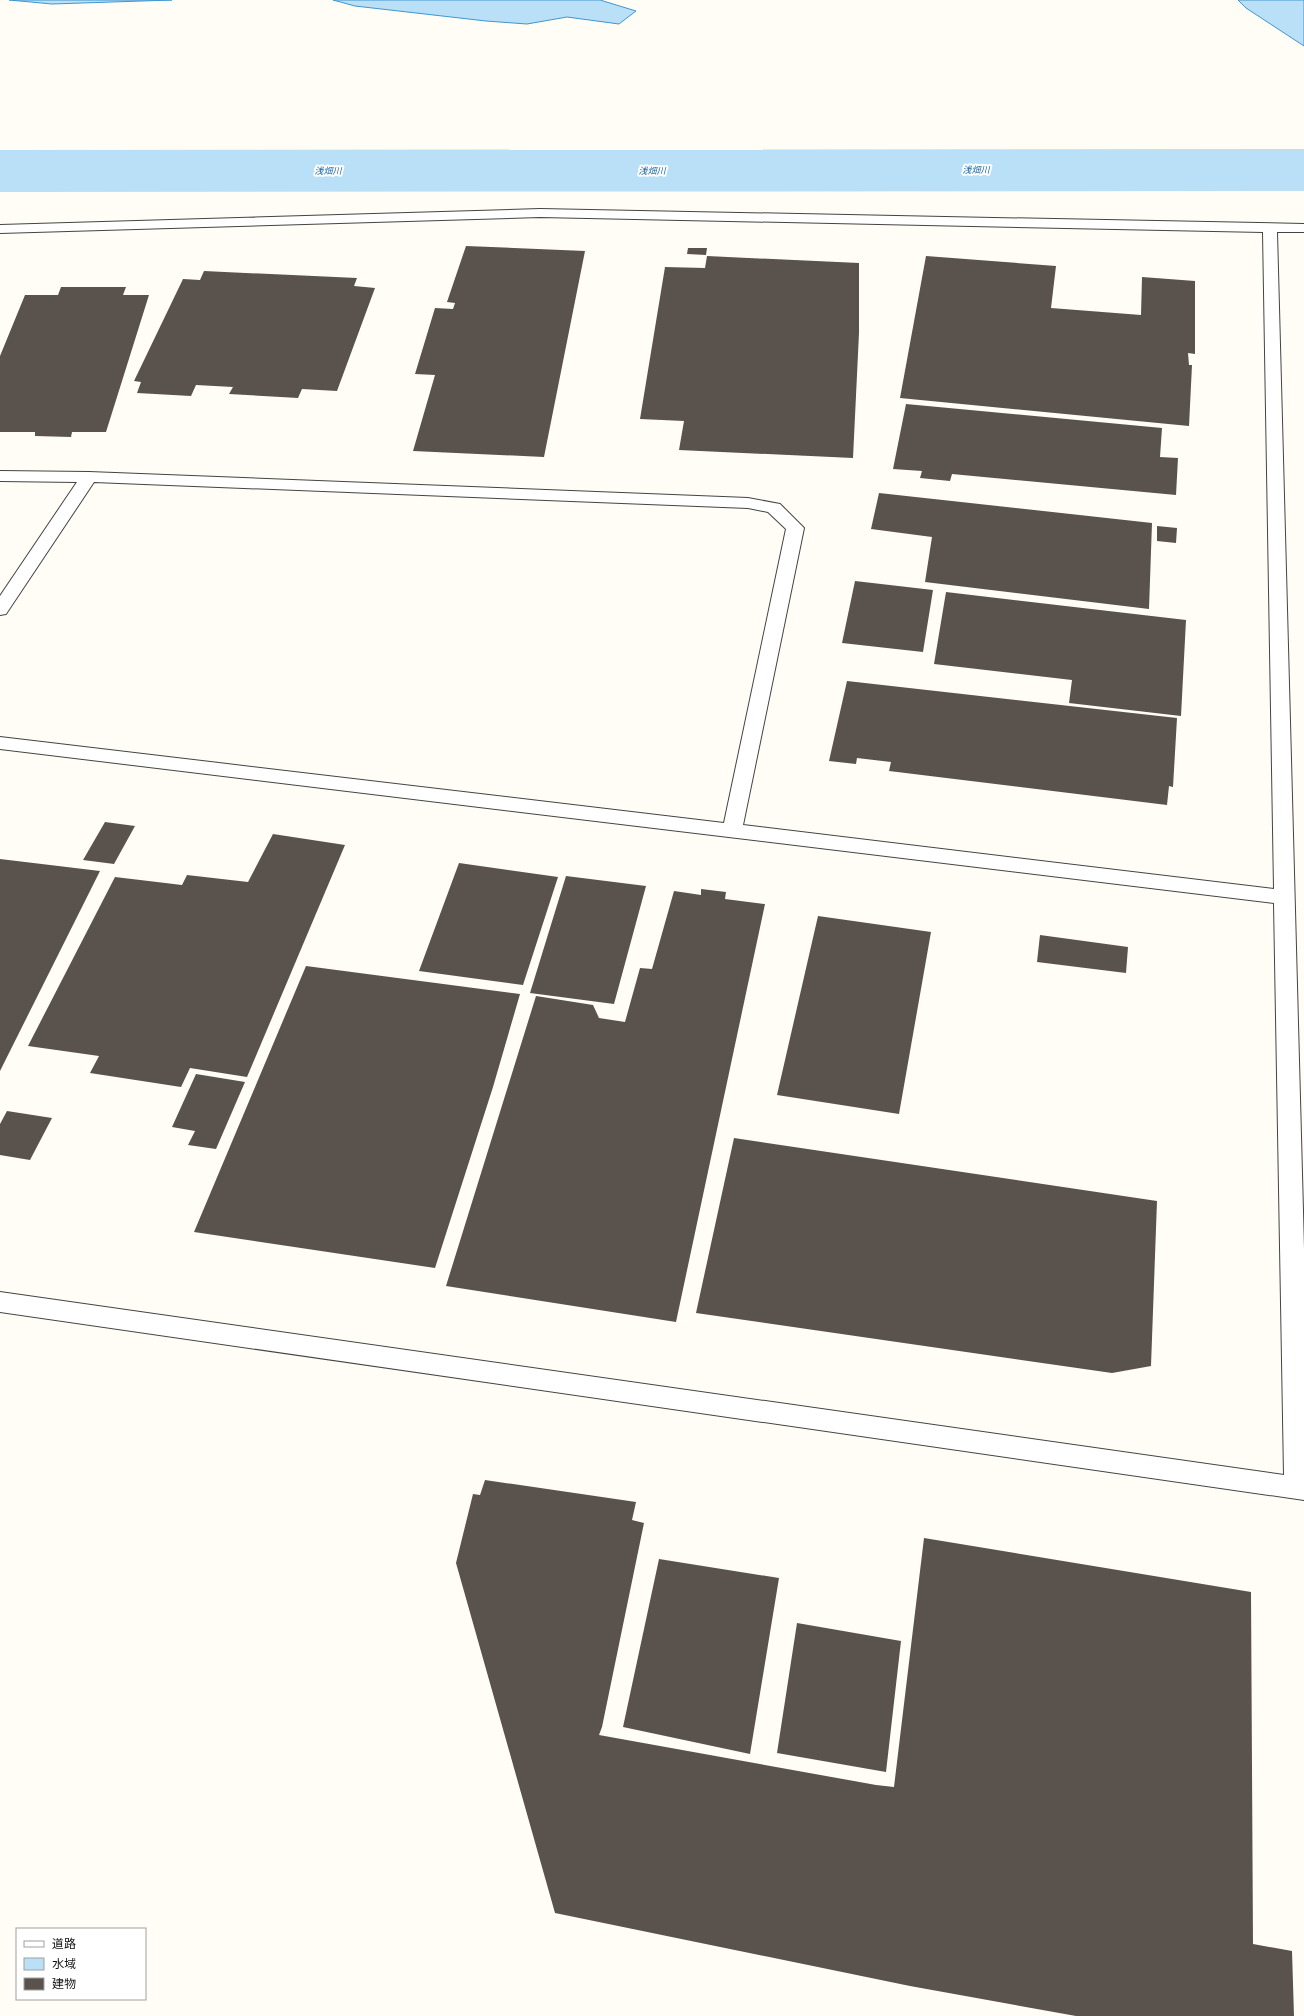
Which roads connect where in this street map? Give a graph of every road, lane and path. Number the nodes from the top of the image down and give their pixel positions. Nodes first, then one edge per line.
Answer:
1 (1270, 228) junction
2 (1304, 228) edge
3 (0, 229) edge
4 (0, 476) edge
5 (89, 477) junction
6 (0, 610) edge
7 (0, 742) edge
8 (732, 831) junction
9 (1284, 897) junction
10 (0, 1302) edge
11 (1300, 1489) edge

1 - 2 street
1 - 3 street
1 - 9 street
4 - 5 street
5 - 6 street
5 - 8 street
7 - 8 street
8 - 9 street
9 - 11 street
10 - 11 street

